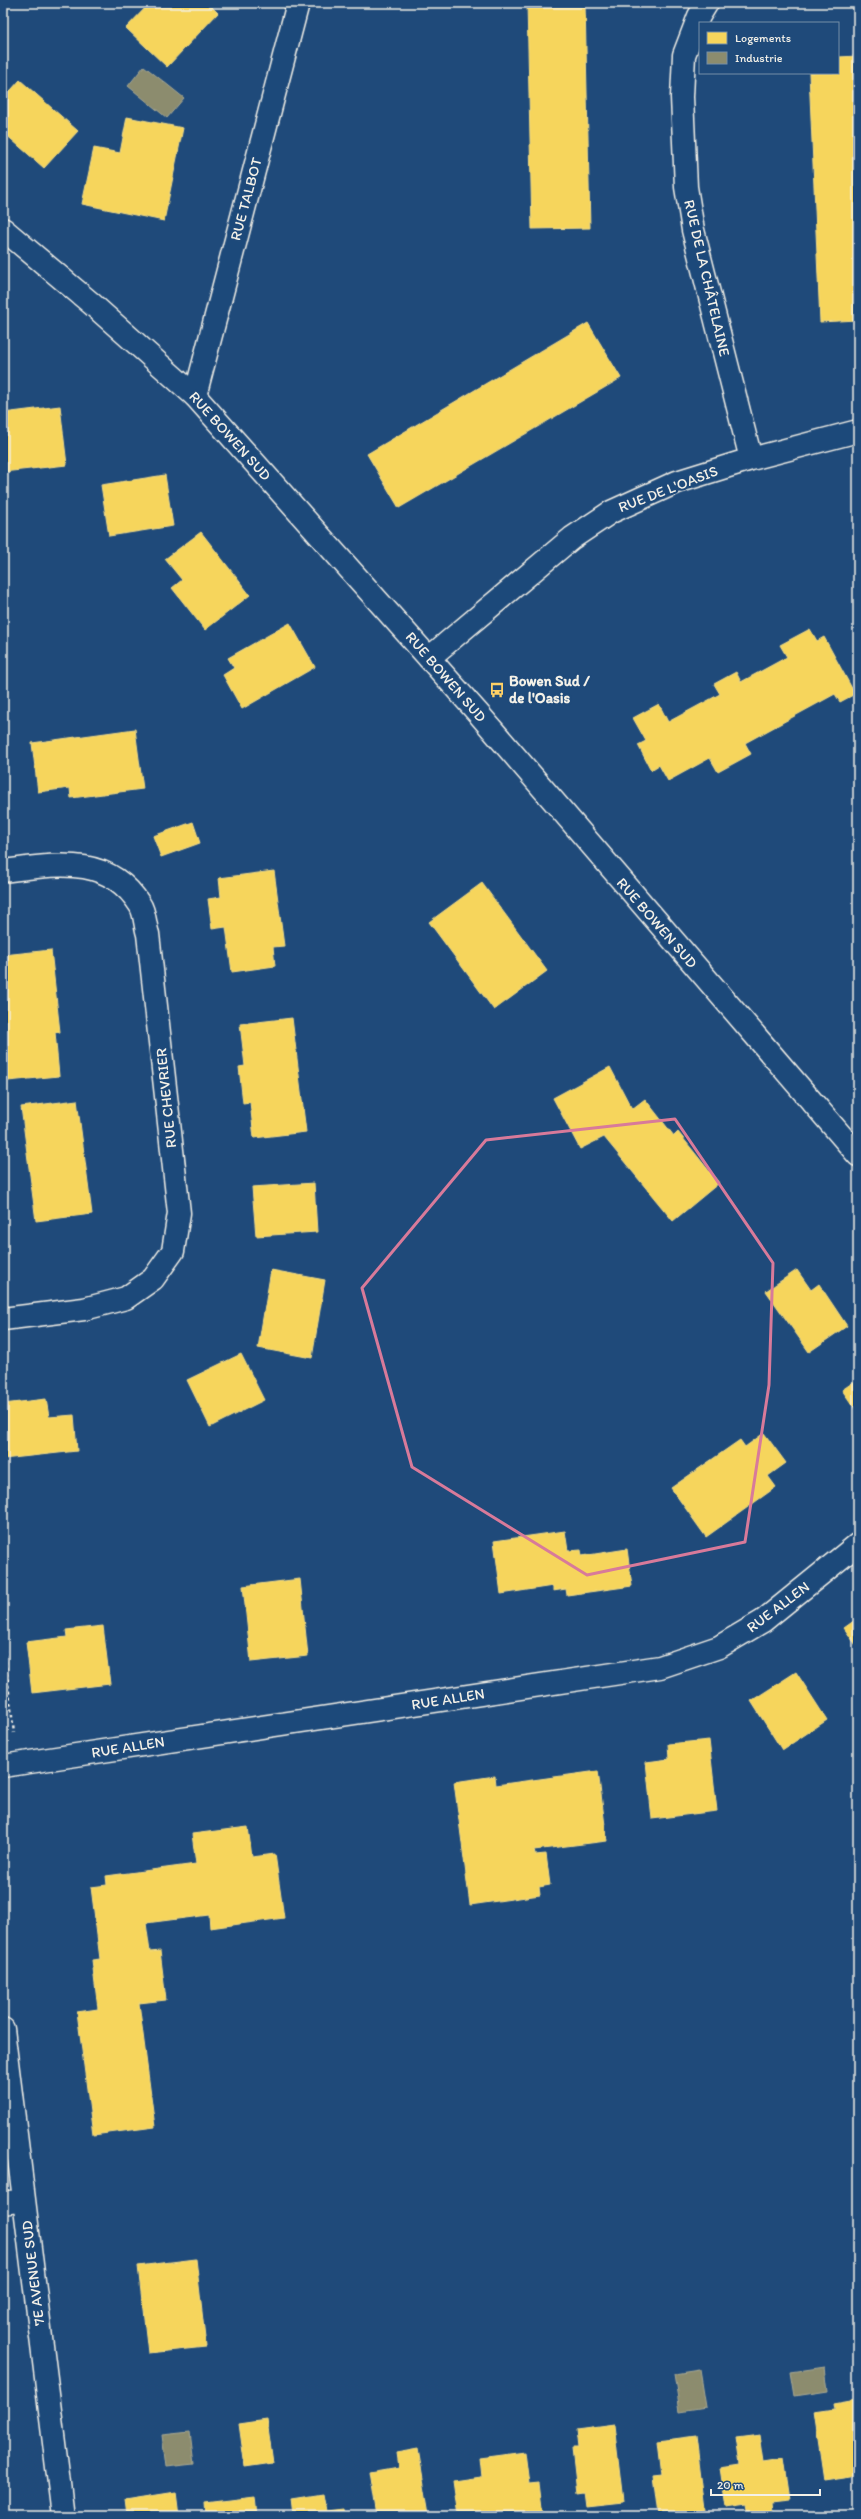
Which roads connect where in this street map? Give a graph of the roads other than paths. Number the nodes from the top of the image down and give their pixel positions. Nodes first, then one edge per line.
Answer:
1 (298, 3) edge
2 (707, 3) edge
3 (3, 229) edge
4 (195, 396) junction
5 (858, 431) edge
6 (751, 459) junction
7 (429, 658) junction
8 (3, 871) edge
9 (858, 1155) edge
10 (3, 1319) edge
11 (858, 1544) edge
12 (10, 1765) edge
13 (3, 2030) edge
14 (24, 2200) junction
15 (3, 2203) edge
16 (63, 2516) edge

1 - 4 street, RUE TALBOT
2 - 6 street, RUE DE LA CHÂTELAINE
3 - 4 street, RUE BOWEN SUD
4 - 7 street, RUE BOWEN SUD
5 - 6 street, RUE DE L'OASIS
6 - 7 street, RUE DE L'OASIS
7 - 9 street, RUE BOWEN SUD
8 - 10 street, RUE CHEVRIER
11 - 12 street, RUE ALLEN
13 - 14 street, 7E AVENUE SUD
14 - 15 street
14 - 16 street, 7E AVENUE SUD

